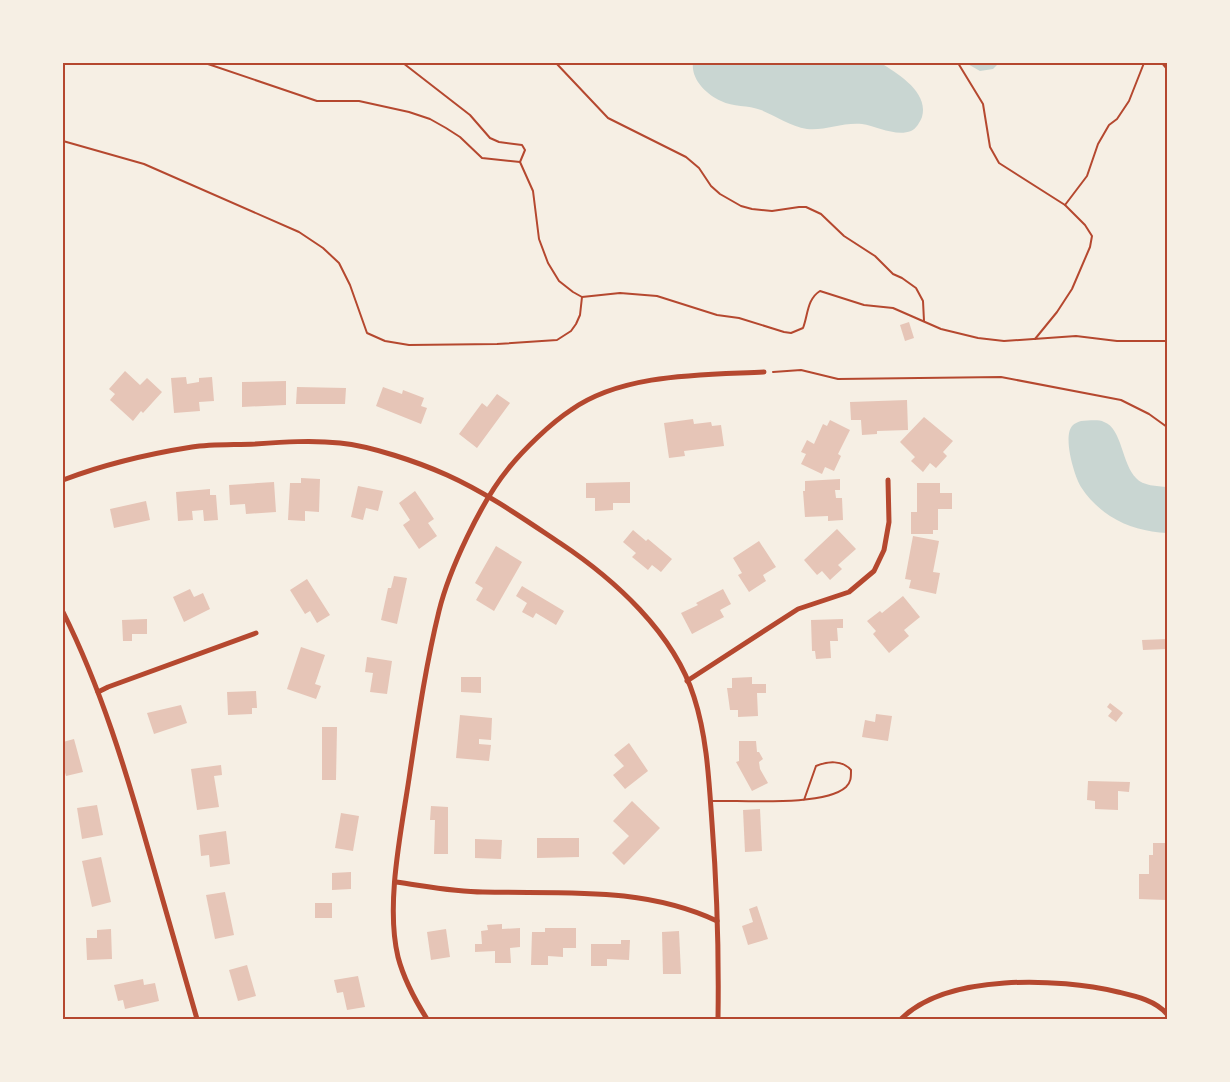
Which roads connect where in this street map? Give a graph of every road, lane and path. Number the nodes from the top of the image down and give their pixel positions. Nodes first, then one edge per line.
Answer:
1 (205, 63) edge
2 (403, 63) edge
3 (556, 63) edge
4 (958, 63) edge
5 (1144, 63) edge
6 (1162, 63) edge
7 (1167, 69) edge
8 (63, 141) edge
9 (520, 162) junction
10 (1065, 204) junction
11 (582, 297) junction
12 (924, 322) junction
13 (1035, 339) junction
14 (1167, 341) edge
15 (764, 372) joint
16 (1167, 427) edge
17 (63, 480) edge
18 (888, 480) dead end
19 (490, 498) junction
20 (63, 612) edge
21 (256, 633) dead end
22 (687, 681) junction
23 (98, 692) junction
24 (804, 800) junction
25 (711, 801) junction
26 (396, 882) junction
27 (717, 921) junction
28 (1167, 1014) edge
29 (197, 1019) edge
30 (427, 1019) edge
31 (718, 1019) edge
32 (901, 1019) edge

1 - 9 path
2 - 9 path
3 - 12 path
4 - 10 path
5 - 10 path
6 - 7 path
8 - 11 path
9 - 11 path
10 - 13 path
11 - 12 path
12 - 13 path
13 - 14 path
15 - 16 path
15 - 19 street
17 - 19 street
18 - 22 street
19 - 22 street
19 - 26 street
20 - 23 street
21 - 23 street
22 - 25 street
23 - 29 street
24 - 24 lane
24 - 25 lane
25 - 27 street
26 - 27 street
26 - 30 street
27 - 31 street
28 - 32 street

